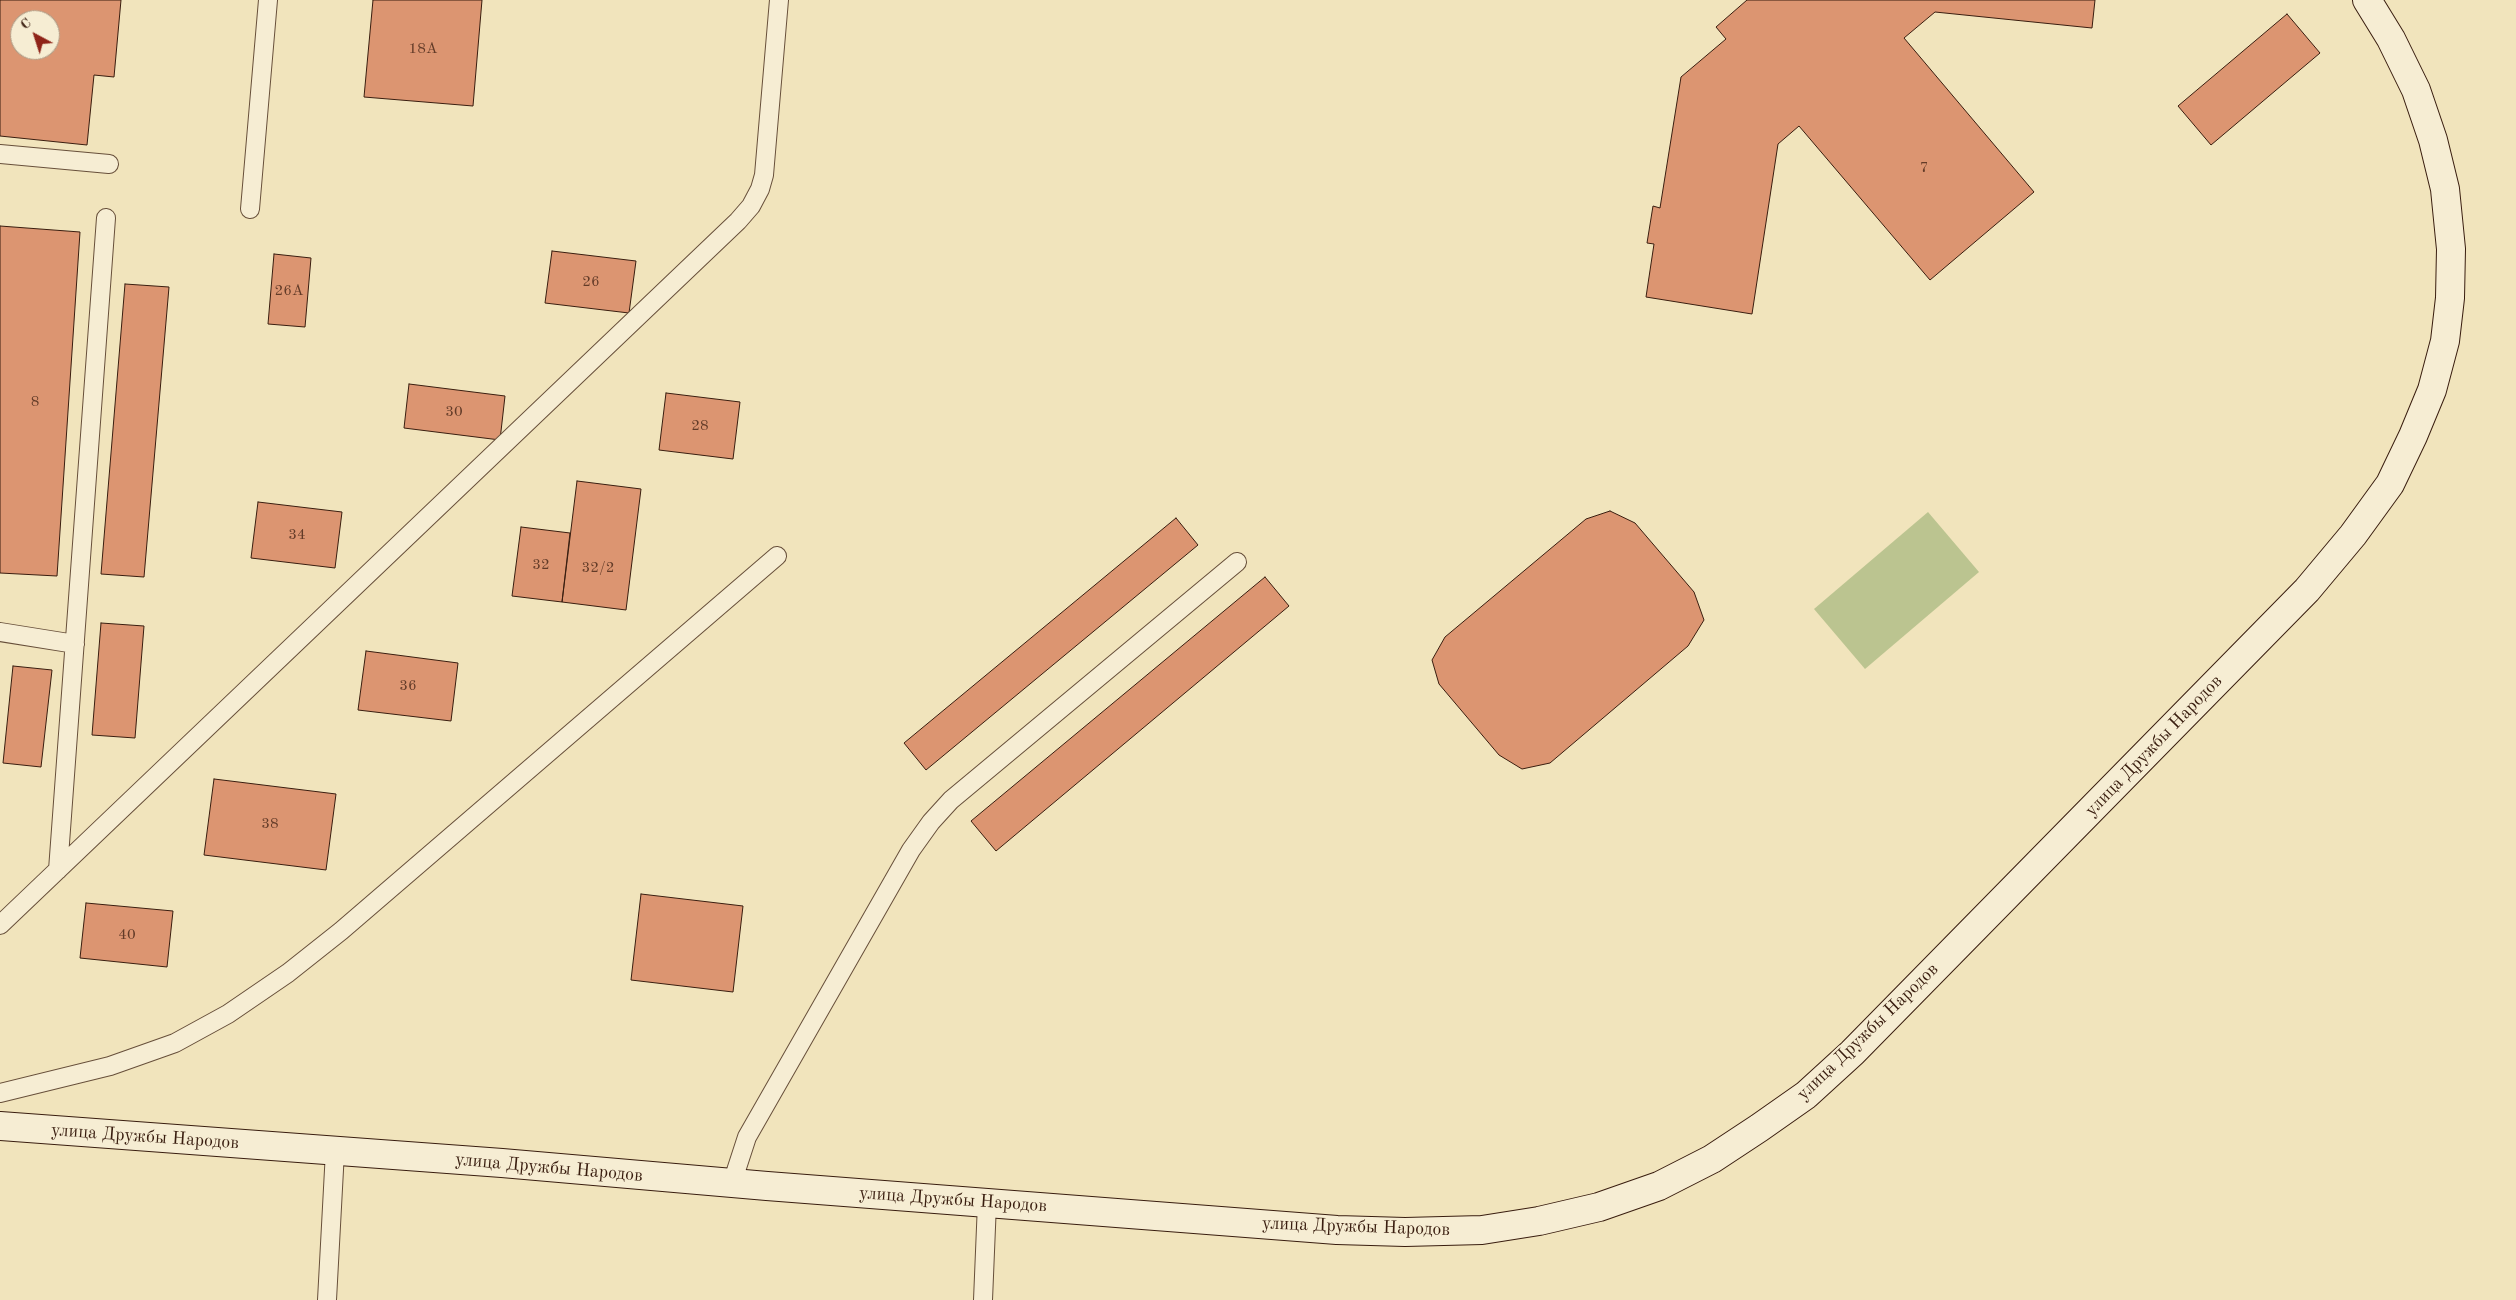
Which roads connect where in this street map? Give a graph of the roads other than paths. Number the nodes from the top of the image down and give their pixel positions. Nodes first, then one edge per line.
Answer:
1 (268, 0) edge
2 (779, 0) edge
3 (2367, 0) edge
4 (0, 154) edge
5 (109, 164) dead end
6 (250, 209) dead end
7 (106, 218) dead end
8 (777, 556) dead end
9 (1237, 562) dead end
10 (0, 632) edge
11 (75, 644) junction
12 (58, 870) junction
13 (0, 925) edge
14 (0, 1093) edge
15 (0, 1126) edge
16 (335, 1151) junction
17 (732, 1183) junction
18 (987, 1203) junction
19 (327, 1300) edge
20 (983, 1300) edge

1 - 6 lane
2 - 12 lane
3 - 18 street, улица Дружбы Народов
4 - 5 lane
7 - 11 lane
8 - 14 lane
9 - 17 lane
10 - 11 lane
11 - 12 lane
12 - 13 lane
15 - 16 street, улица Дружбы Народов
16 - 17 street, улица Дружбы Народов
16 - 19 lane
17 - 18 street, улица Дружбы Народов
18 - 20 lane

